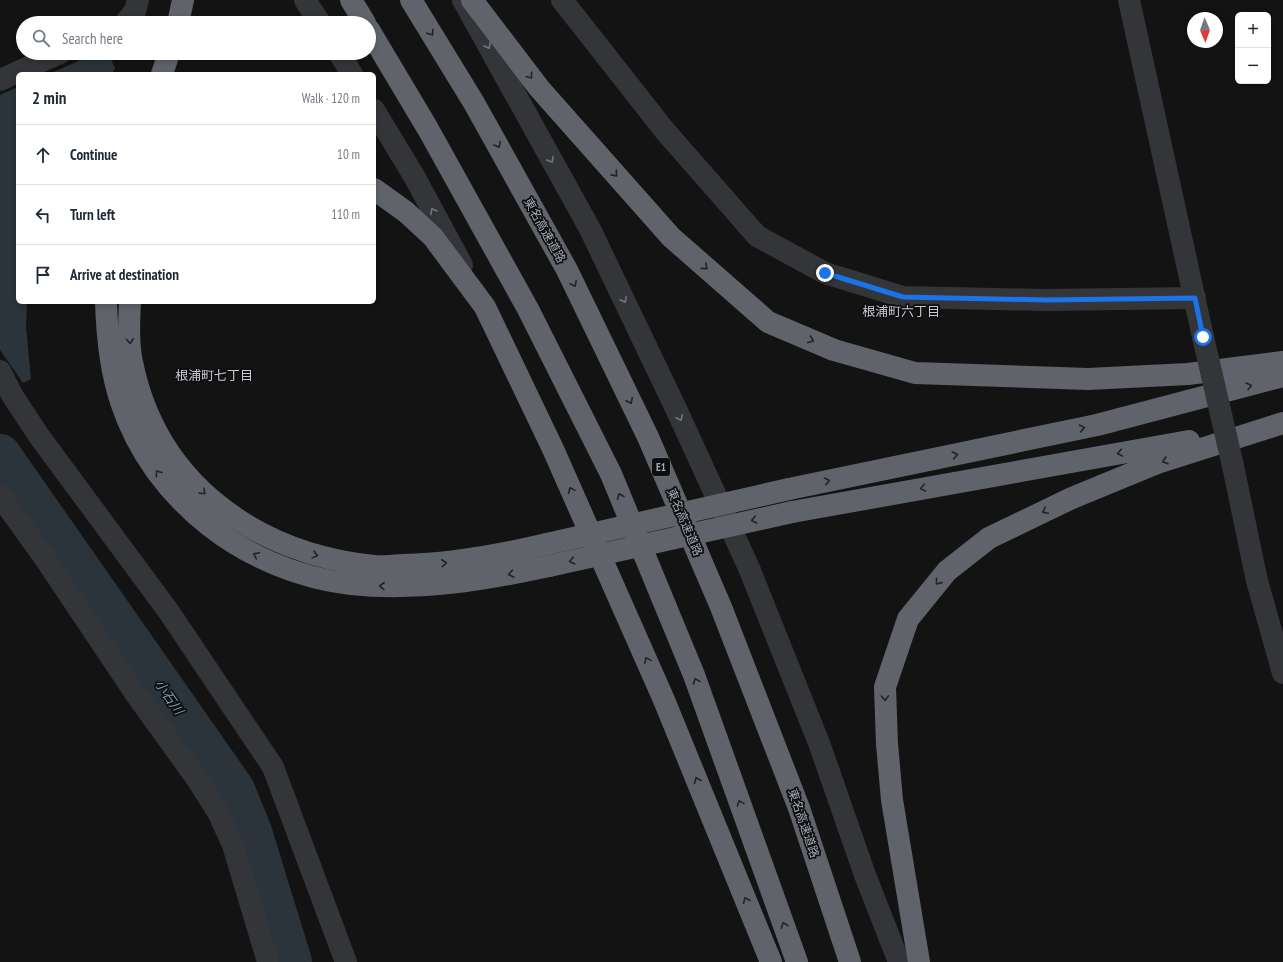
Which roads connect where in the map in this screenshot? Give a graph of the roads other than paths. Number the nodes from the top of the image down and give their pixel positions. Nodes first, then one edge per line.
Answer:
1 (138, 0) edge
2 (184, 0) edge
3 (305, 0) edge
4 (351, 0) edge
5 (411, 0) edge
6 (463, 0) edge
7 (472, 0) edge
8 (562, 0) edge
9 (1129, 0) edge
10 (131, 16) edge
11 (180, 16) edge
12 (315, 16) edge
13 (361, 16) edge
14 (376, 42) edge
15 (44, 60) edge
16 (167, 60) edge
17 (343, 60) edge
18 (18, 72) edge
19 (163, 72) edge
20 (351, 72) edge
21 (16, 73) edge
22 (0, 80) edge
23 (376, 113) edge
24 (376, 190) edge
25 (1195, 298) junction
26 (106, 304) edge
27 (130, 304) edge
28 (485, 307) junction
29 (1283, 362) edge
30 (0, 371) edge
31 (1283, 376) edge
32 (1276, 425) edge
33 (0, 496) edge
34 (1282, 662) edge
35 (268, 962) edge
36 (346, 962) edge
37 (771, 962) edge
38 (797, 962) edge
39 (850, 962) edge
40 (899, 962) edge
41 (919, 962) edge

1 - 10 street
2 - 11 highway
3 - 12 street
4 - 13 highway
5 -> 39 highway, 東名高速道路 / E1
6 -> 40 street
7 -> 29 highway
8 - 25 street
9 - 25 street
38 -> 14 highway
15 - 18 street
16 - 19 highway
17 - 20 street
21 - 22 street
28 -> 23 street
24 - 28 highway
25 - 34 street, bridge
32 -> 26 highway, bridge
27 -> 31 highway, bridge
37 -> 28 highway
30 - 36 street
32 -> 41 highway
33 - 35 street

